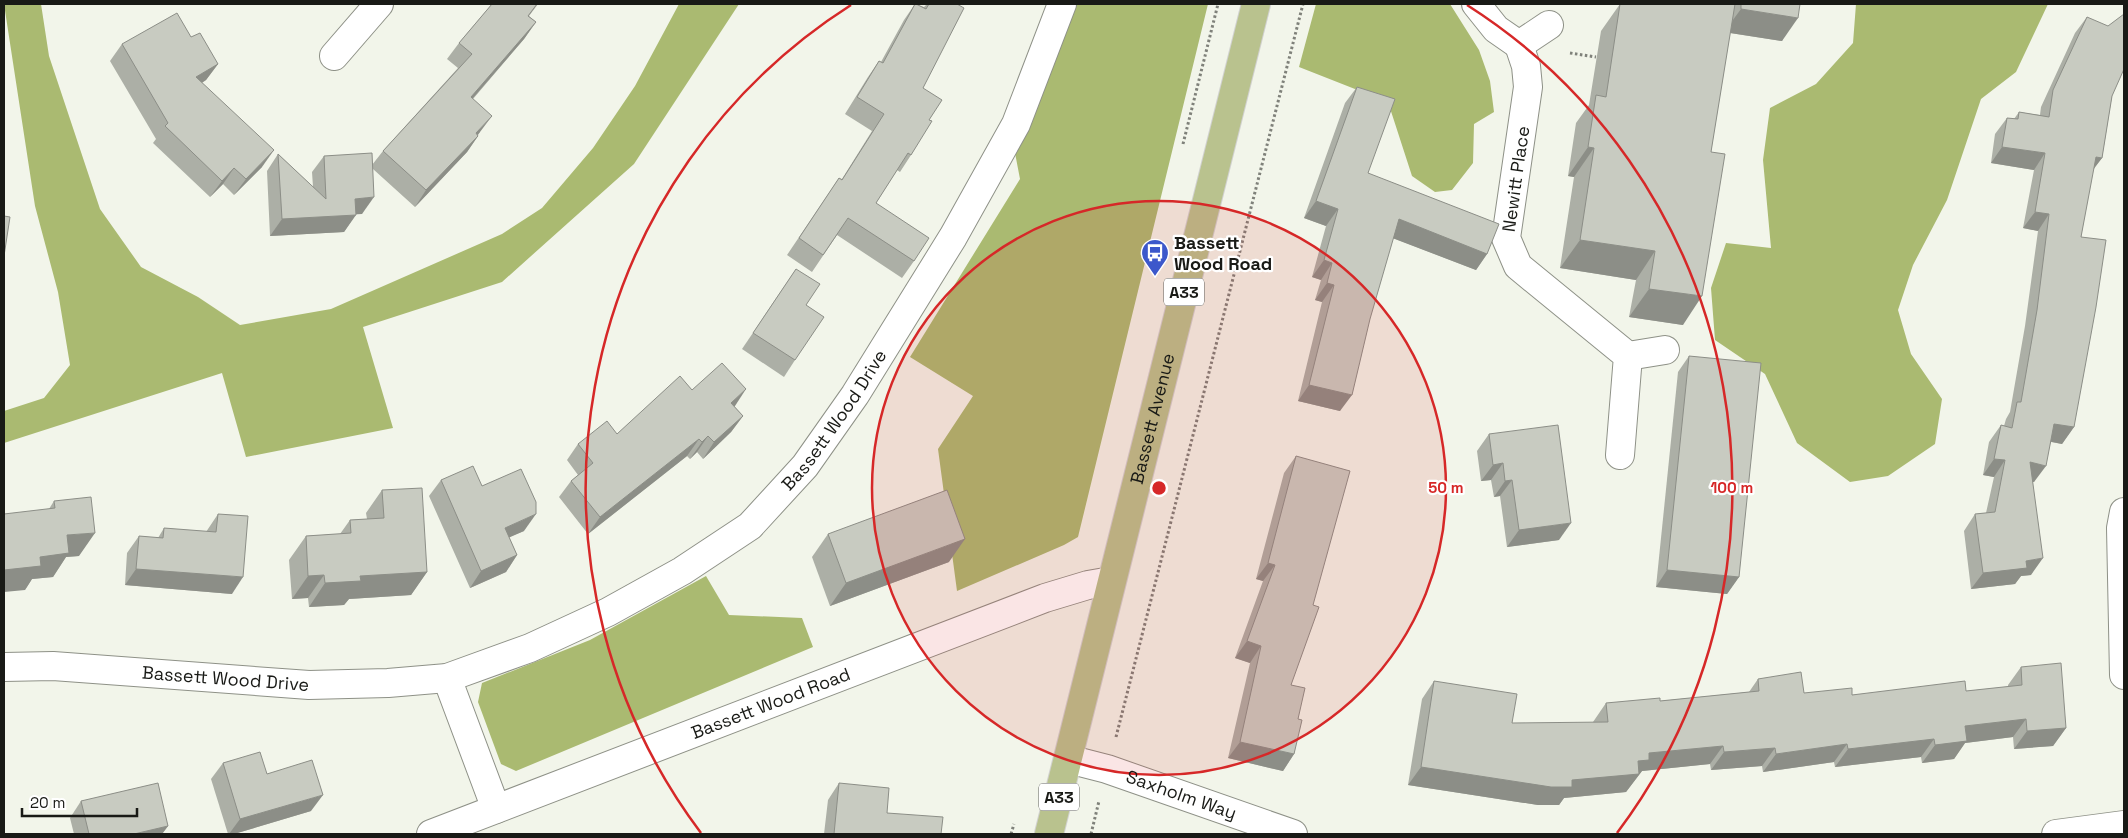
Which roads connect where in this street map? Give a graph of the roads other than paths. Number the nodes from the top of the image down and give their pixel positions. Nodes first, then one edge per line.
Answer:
1 (379, 4) edge
2 (1062, 4) edge
3 (1256, 4) edge
4 (1476, 4) edge
5 (1549, 25) dead end
6 (1519, 45) junction
7 (334, 56) dead end
8 (1665, 350) dead end
9 (1628, 356) junction
10 (1620, 455) dead end
11 (2124, 512) edge
12 (1111, 581) junction
13 (4, 667) edge
14 (2124, 675) edge
15 (447, 678) junction
16 (1068, 759) junction
17 (496, 809) junction
18 (2124, 825) edge
19 (431, 834) edge
20 (1050, 834) edge
21 (1293, 834) edge
22 (2056, 834) edge

1 - 7 street
2 - 15 street, Bassett Wood Drive
3 - 12 main road, Bassett Avenue / A33
4 - 6 street
5 - 6 street
6 - 9 street, Newitt Place
8 - 9 street
9 - 10 street
11 - 14 street
12 - 16 main road, Bassett Avenue / A33
12 - 17 street, Bassett Wood Road
13 - 15 street, Bassett Wood Drive
15 - 17 street
16 - 20 main road, Bassett Avenue / A33
16 - 21 street, Saxholm Way
17 - 19 street, Bassett Wood Road
18 - 22 street

